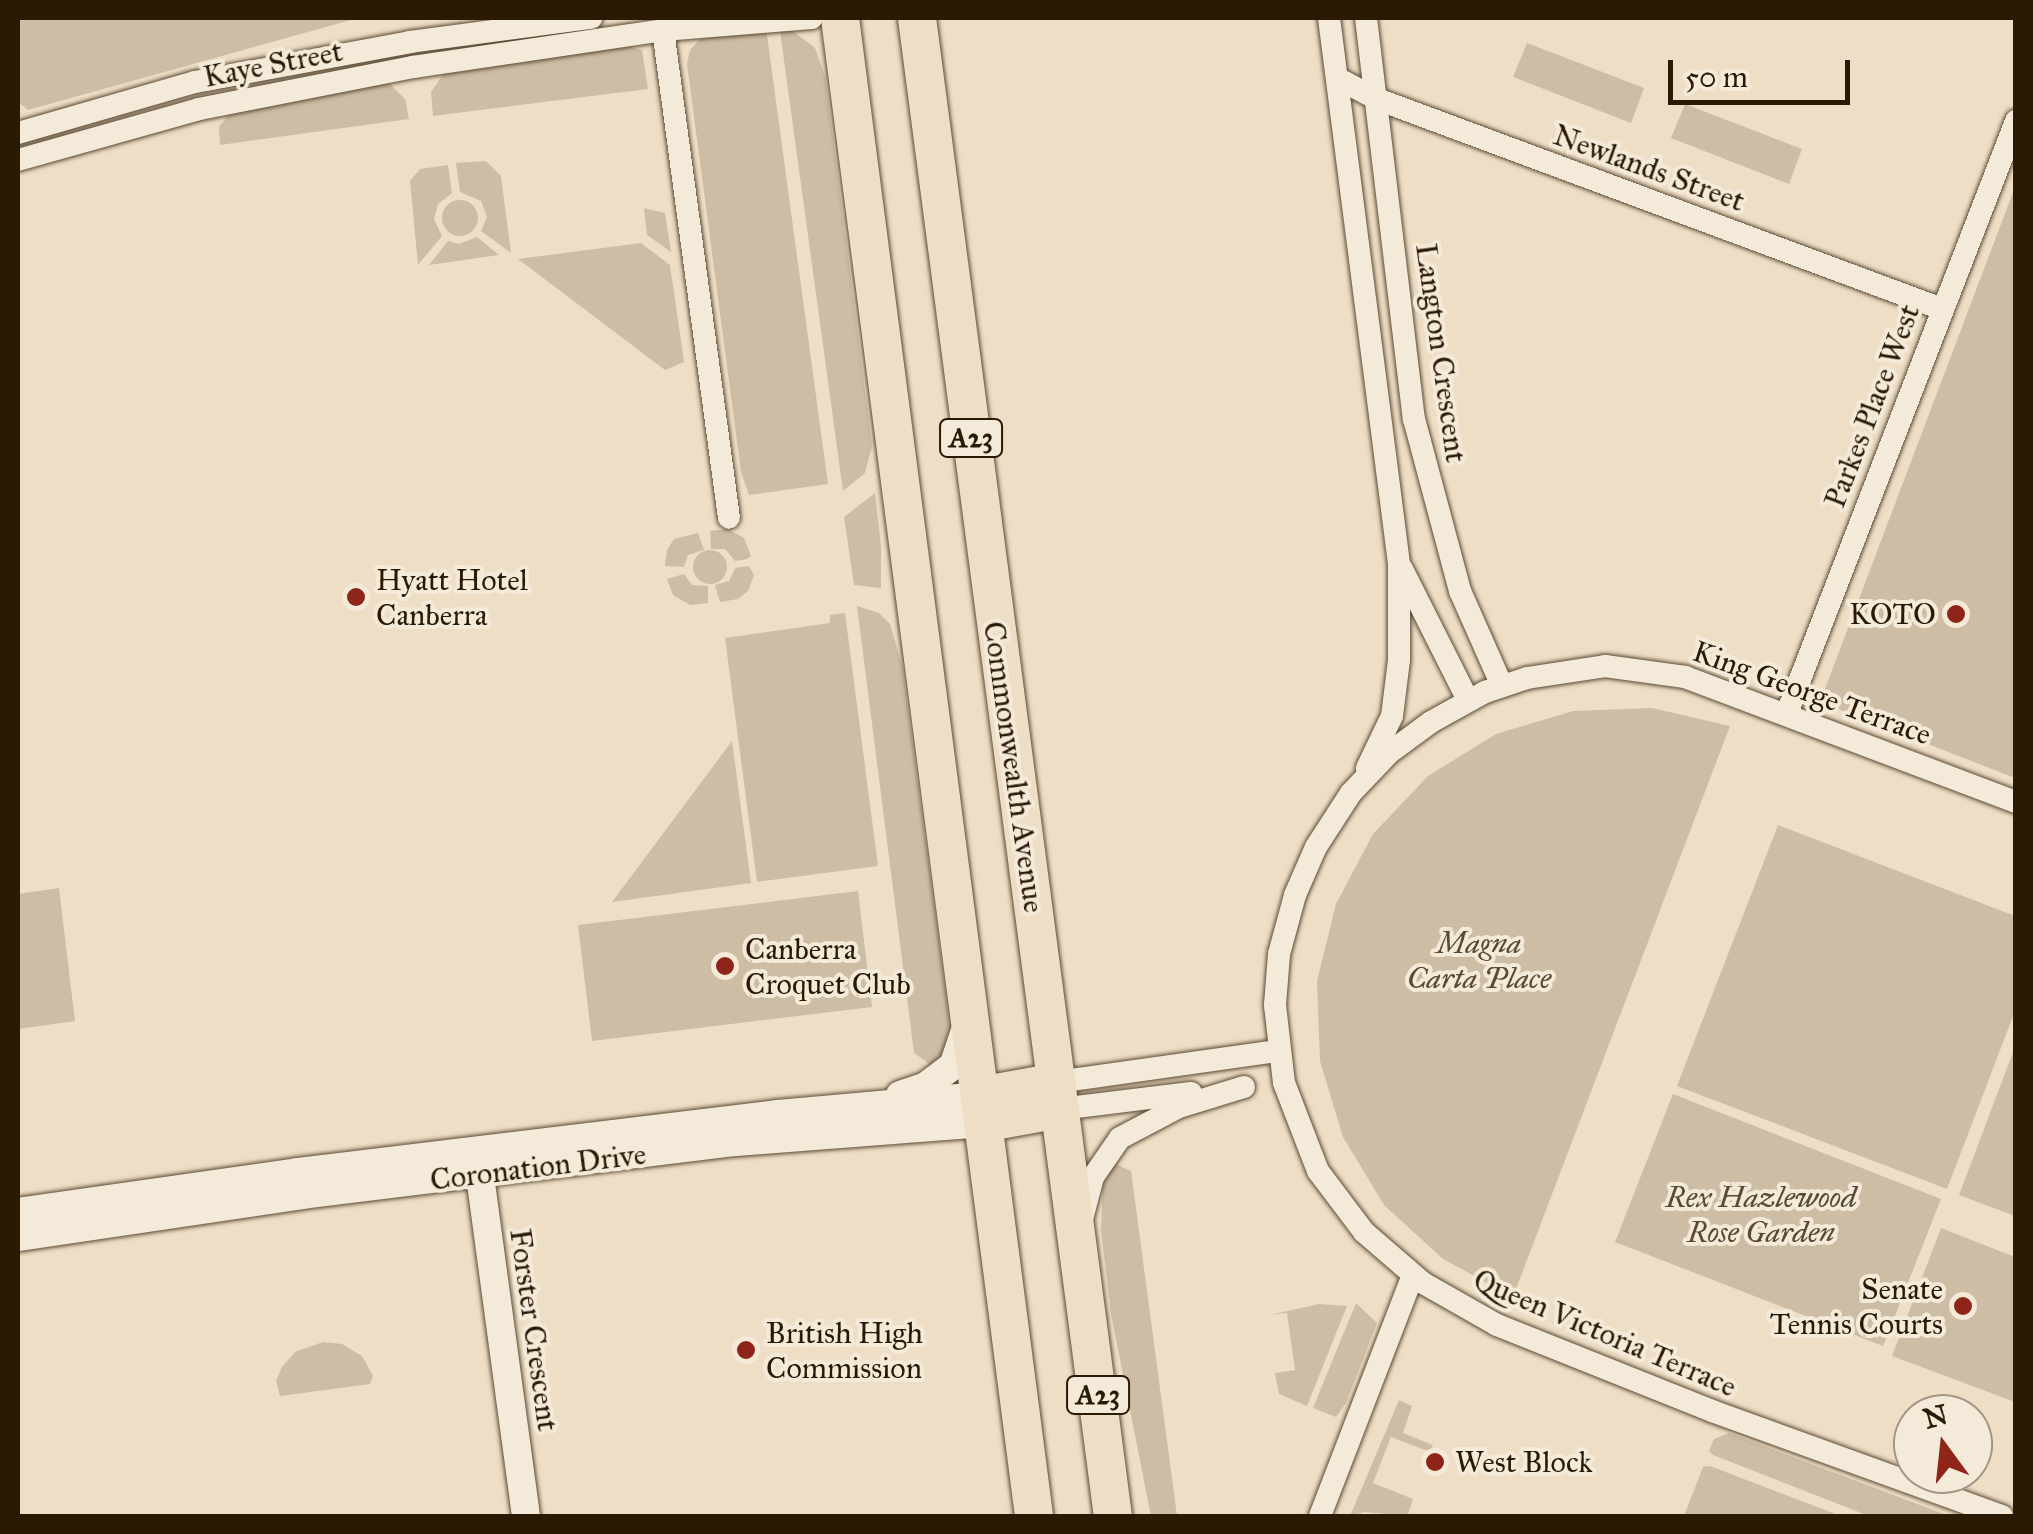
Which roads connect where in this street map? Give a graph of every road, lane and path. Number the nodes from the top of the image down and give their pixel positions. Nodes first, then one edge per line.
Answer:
1 (591, 18) edge
2 (638, 18) edge
3 (812, 18) edge
4 (840, 18) edge
5 (917, 18) edge
6 (1329, 18) edge
7 (1366, 18) edge
8 (664, 30) junction
9 (1337, 78) junction
10 (1377, 99) junction
11 (2016, 121) edge
12 (18, 133) edge
13 (18, 160) edge
14 (1942, 308) junction
15 (729, 518) dead end
16 (1399, 564) junction
17 (1502, 686) junction
18 (1468, 700) junction
19 (1787, 713) junction
20 (1359, 784) junction
21 (2016, 802) edge
22 (969, 1016) junction
23 (1278, 1050) junction
24 (1284, 1082) junction
25 (1244, 1087) junction
26 (1058, 1095) junction
27 (850, 1106) junction
28 (981, 1109) junction
29 (479, 1164) junction
30 (18, 1212) edge
31 (18, 1238) edge
32 (1082, 1274) junction
33 (1414, 1275) junction
34 (526, 1516) edge
35 (1034, 1516) edge
36 (1113, 1516) edge
37 (1320, 1516) edge
38 (2002, 1516) edge

1 - 12 street, Kaye Street
2 - 8 street, Kaye Street
3 - 8 street, Kaye Street
4 - 22 highway, A23
5 - 26 highway, Commonwealth Avenue / A23
6 - 9 street
7 - 10 street, Langton Crescent
8 - 13 street, Kaye Street
8 - 15 street
9 - 10 street, Newlands Street
9 - 16 street
10 - 14 street, Newlands Street
10 - 17 street, Langton Crescent
11 - 14 street, Parkes Place West
14 - 19 street, Parkes Place West
16 - 18 street
16 - 20 street
17 - 18 street, King George Terrace
17 - 19 street, King George Terrace
18 - 20 street
19 - 21 street, King George Terrace
20 - 23 street
22 - 27 street
22 - 28 highway, A23
23 - 24 street, Queen Victoria Terrace
23 - 26 street
24 - 25 street
24 - 33 street, Queen Victoria Terrace
25 - 26 street
25 - 32 street
26 - 28 highway, Coronation Drive
26 - 32 highway, Commonwealth Avenue / A23
27 - 28 street, Coronation Drive
27 - 29 street, Coronation Drive
28 - 29 street, Coronation Drive
28 - 35 highway, A23
29 - 30 street, Coronation Drive
29 - 31 street, Coronation Drive
29 - 34 street, Forster Crescent
32 - 36 highway, Commonwealth Avenue / A23
33 - 37 street
33 - 38 street, Queen Victoria Terrace

